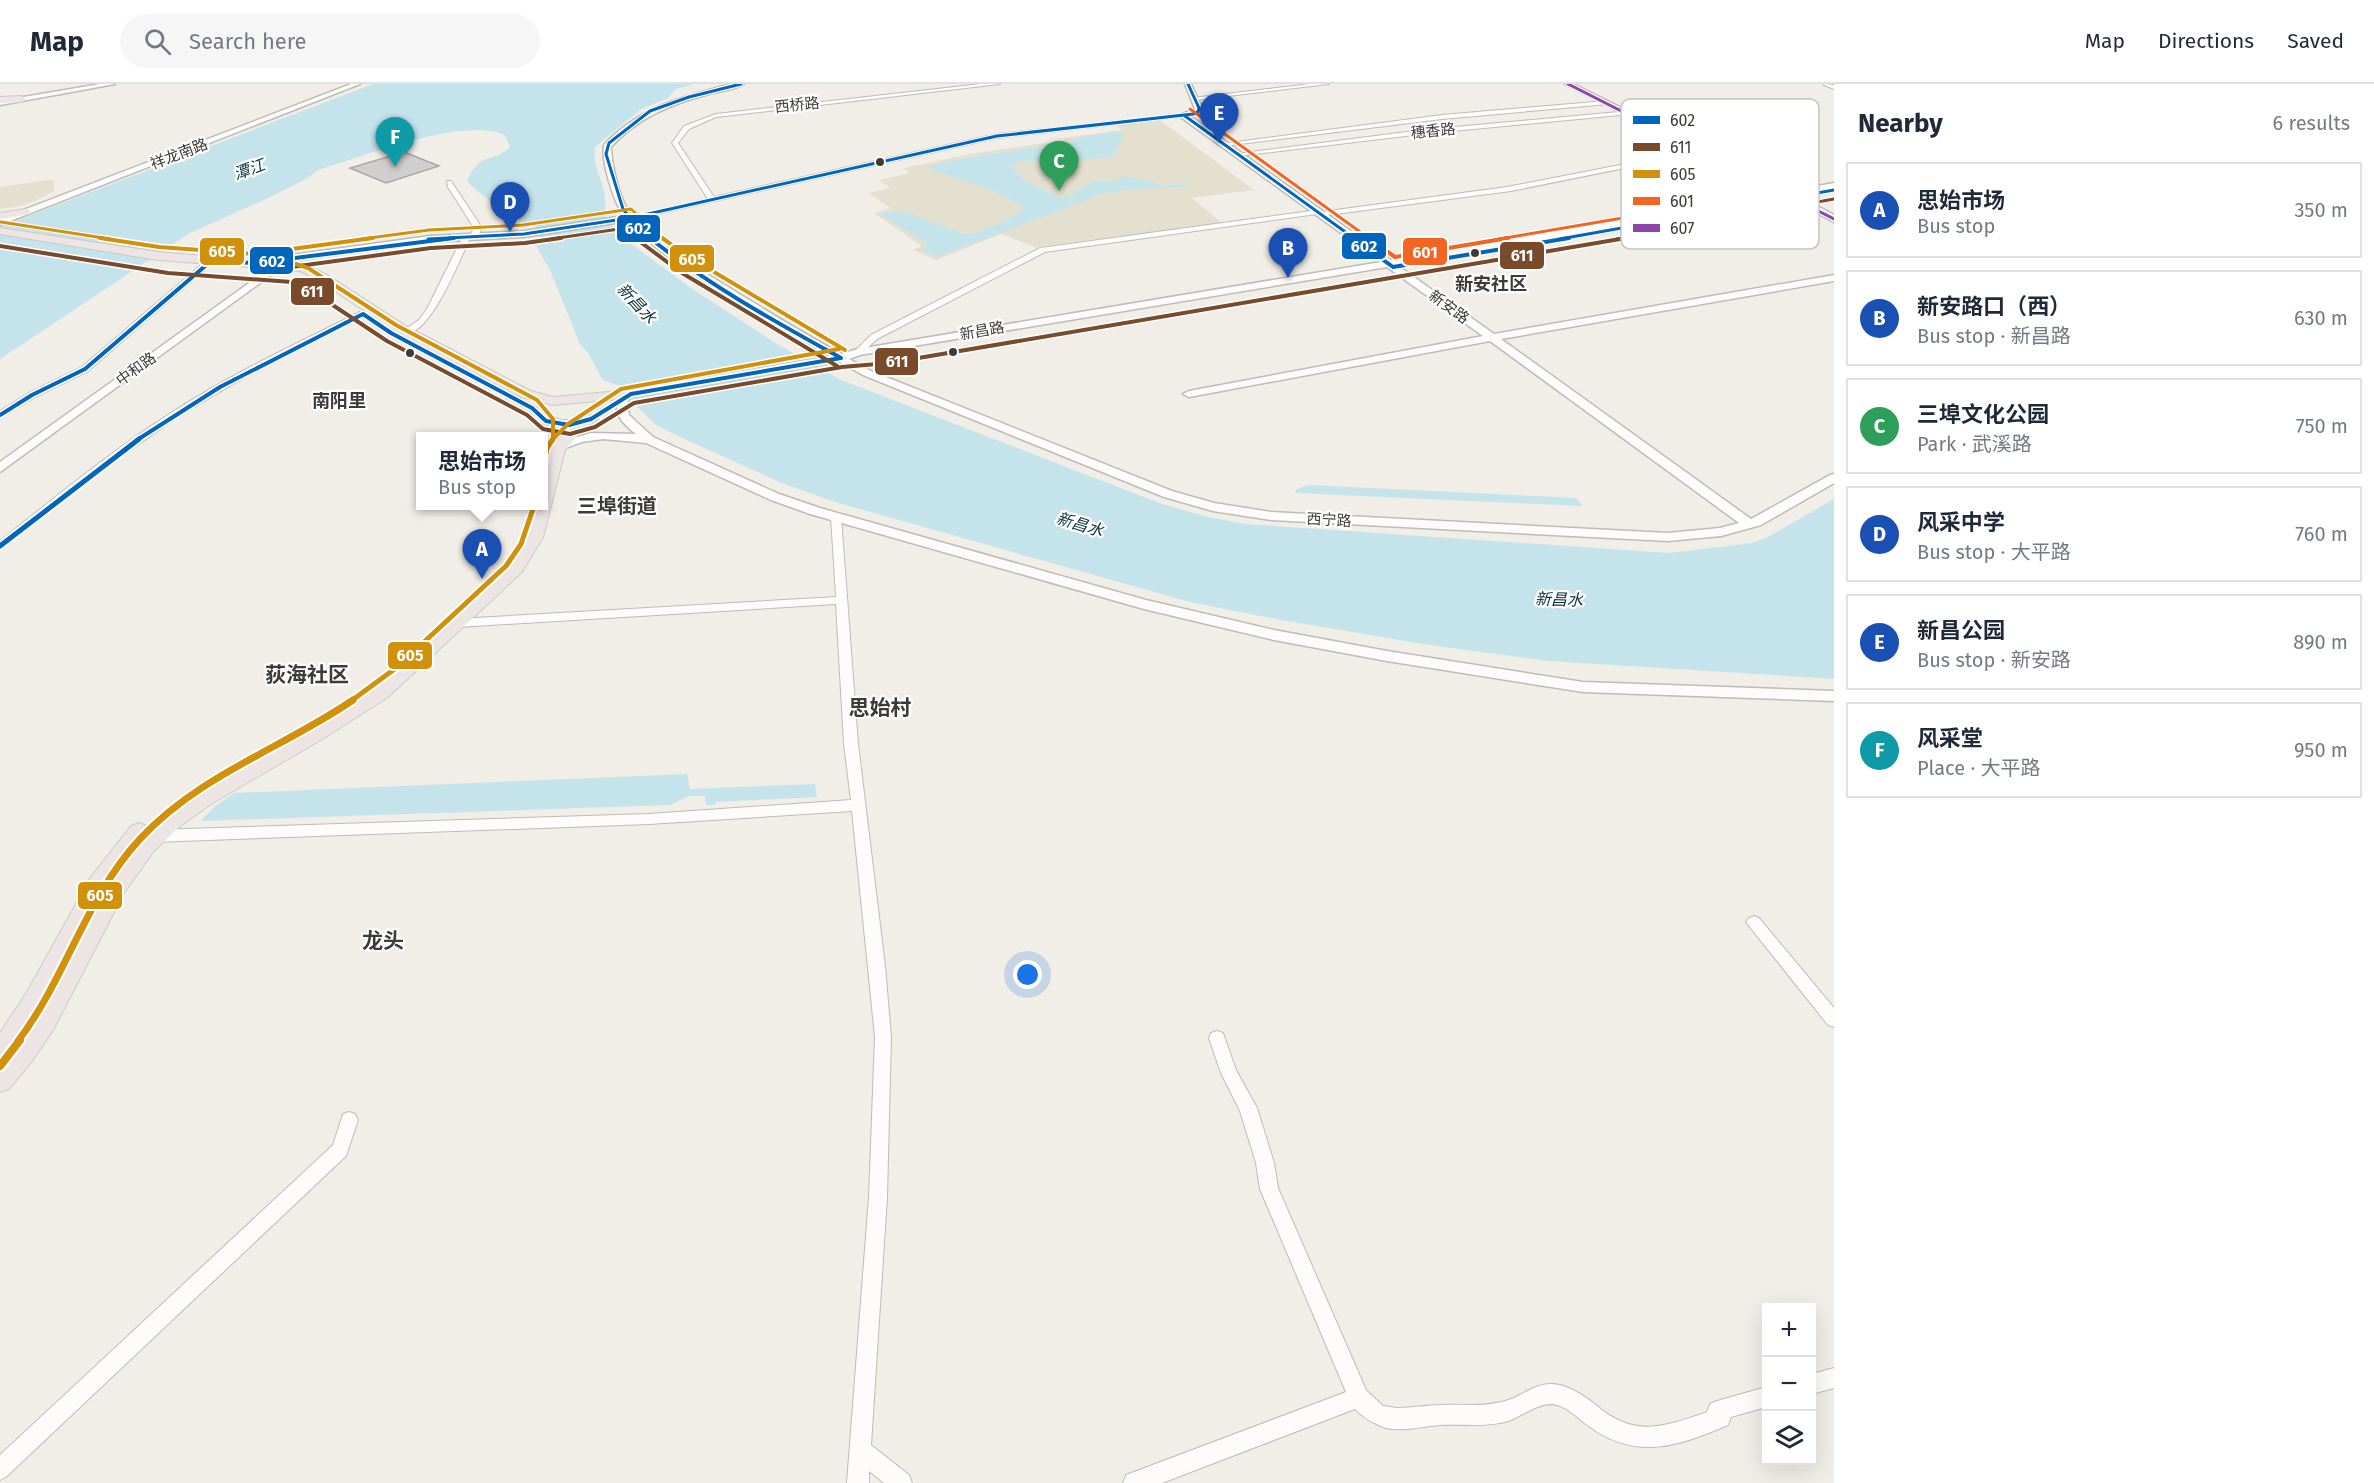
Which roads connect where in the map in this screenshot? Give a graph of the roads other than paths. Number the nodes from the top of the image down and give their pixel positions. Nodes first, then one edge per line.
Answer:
1 (112, 84) edge
2 (357, 84) edge
3 (741, 84) edge
4 (997, 84) edge
5 (1188, 84) edge
6 (1326, 84) edge
7 (1568, 84) edge
8 (1827, 84) edge
9 (1834, 87) edge
10 (1195, 98) junction
11 (21, 99) joint
12 (0, 101) edge
13 (1606, 103) junction
14 (1621, 110) edge
15 (1621, 114) edge
16 (1185, 116) junction
17 (1224, 144) junction
18 (1238, 154) junction
19 (1621, 167) edge
20 (449, 182) dead end
21 (1834, 188) edge
22 (1819, 191) edge
23 (712, 200) junction
24 (1819, 211) edge
25 (26, 212) junction
26 (1319, 213) junction
27 (0, 216) edge
28 (630, 218) junction
29 (1834, 219) edge
30 (0, 222) edge
31 (1621, 225) edge
32 (0, 231) edge
33 (471, 236) junction
34 (0, 237) edge
35 (154, 259) junction
36 (255, 263) junction
37 (208, 264) junction
38 (1390, 265) junction
39 (273, 270) junction
40 (1834, 278) edge
41 (363, 315) junction
42 (407, 332) junction
43 (1491, 338) junction
44 (858, 352) junction
45 (841, 358) junction
46 (1190, 394) dead end
47 (628, 396) junction
48 (0, 415) edge
49 (543, 419) junction
50 (591, 419) junction
51 (544, 432) edge
52 (650, 440) junction
53 (557, 447) junction
54 (0, 468) edge
55 (1834, 478) edge
56 (548, 484) edge
57 (529, 510) edge
58 (542, 510) edge
59 (836, 517) junction
60 (1749, 524) junction
61 (0, 546) edge
62 (842, 600) junction
63 (458, 623) junction
64 (1834, 696) edge
65 (858, 805) junction
66 (154, 836) junction
67 (1754, 922) dead end
68 (1834, 1020) edge
69 (1217, 1038) dead end
70 (0, 1054) edge
71 (0, 1080) edge
72 (349, 1119) dead end
73 (1834, 1378) edge
74 (1816, 1383) edge
75 (1359, 1397) junction
76 (1762, 1399) edge
77 (861, 1450) junction
78 (0, 1469) edge
79 (858, 1483) edge
80 (901, 1483) edge
81 (1134, 1483) edge

1 - 11 street
2 - 25 street, 祥龙南路
3 - 28 street
4 - 23 street, 西桥路
5 - 10 street
6 - 10 street
7 - 13 street
8 - 9 street
10 - 16 street
11 - 12 main road
13 - 14 street
13 - 17 street
15 - 18 street, 穗香路
16 - 17 street, 新安路
16 - 23 street
17 - 18 street, 新安路
18 - 26 street, 新安路
19 - 26 street
20 - 33 street
21 - 22 street, 新昌路
23 - 28 street
24 - 29 street
25 - 27 main road
25 - 30 street, 祥龙南路
26 - 38 street, 新安路
26 - 44 street
28 - 33 street
28 - 45 street, 西宁路
31 - 38 street, 新昌路
32 - 35 main road
33 - 36 street
33 - 42 street
34 - 35 main road
35 - 37 main road
36 - 37 main road
36 - 42 main road
37 - 39 main road
37 - 48 street
38 - 43 street, 新安路
38 - 44 street, 新昌路
38 - 45 street, 新昌路
39 - 41 main road
39 - 54 street, 中和路
40 - 43 street
41 - 49 main road
41 - 61 street
42 - 47 main road
43 - 46 street
43 - 60 street, 新安路
44 - 45 street, 新昌路
45 - 47 main road
45 - 60 street, 西宁路
47 - 50 main road
47 - 52 street
49 - 50 main road
49 - 51 main road
50 - 53 main road
52 - 53 street
52 - 59 street
53 - 56 main road
55 - 60 street, 西宁路
57 - 70 main road
58 - 63 main road
59 - 62 street
59 - 64 street
62 - 63 street
62 - 65 street
63 - 66 main road
65 - 66 street
65 - 77 street
66 - 71 main road
67 - 68 street
69 - 75 street
72 - 78 street
73 - 74 street
75 - 76 street
75 - 81 street
77 - 79 street
77 - 80 street

